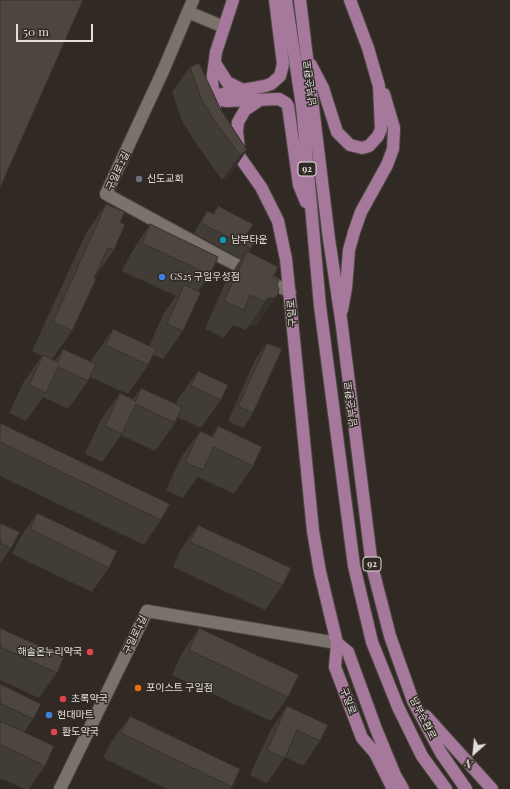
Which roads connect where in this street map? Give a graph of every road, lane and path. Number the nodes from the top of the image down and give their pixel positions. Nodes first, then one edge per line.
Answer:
1 (192, 0) edge
2 (233, 0) edge
3 (275, 0) edge
4 (286, 0) edge
5 (300, 0) edge
6 (350, 0) edge
7 (188, 12) junction
8 (224, 27) junction
9 (307, 56) junction
10 (215, 63) junction
11 (379, 86) junction
12 (243, 90) junction
13 (213, 98) junction
14 (261, 100) junction
15 (218, 117) edge
16 (224, 134) edge
17 (240, 157) junction
18 (311, 216) junction
19 (290, 292) junction
20 (341, 319) junction
21 (338, 643) junction
22 (413, 701) junction
23 (376, 729) junction
24 (375, 753) junction
25 (60, 789) edge
26 (393, 789) edge
27 (403, 789) edge
28 (412, 789) edge
29 (446, 789) edge
30 (466, 789) edge
31 (492, 789) edge

1 - 7 street, 구일로2길
2 - 8 main road
3 - 12 main road
4 - 18 main road, 남부순환로 / 92
5 - 9 main road, 남부순환로 / 92
6 - 11 main road
7 - 8 street
7 - 19 street, 구일로2길
8 - 10 main road
9 - 11 main road
9 - 20 main road, 남부순환로 / 92
10 - 12 main road
10 - 13 main road
11 - 20 main road
12 - 13 main road
13 - 14 main road
13 - 15 main road
14 - 17 main road
14 - 18 main road
16 - 17 main road, 구일로
17 - 19 main road, 구일로
18 - 29 main road, 남부순환로 / 92
19 - 21 main road, 구일로
20 - 22 main road, 남부순환로 / 92
21 - 23 main road, 구일로
21 - 24 main road, 구일로
21 - 25 street, 구일로4길
22 - 30 main road, 남부순환로 / 92
22 - 31 main road
23 - 24 main road, 구일로
23 - 27 main road
23 - 28 main road
24 - 26 main road, 구일로

